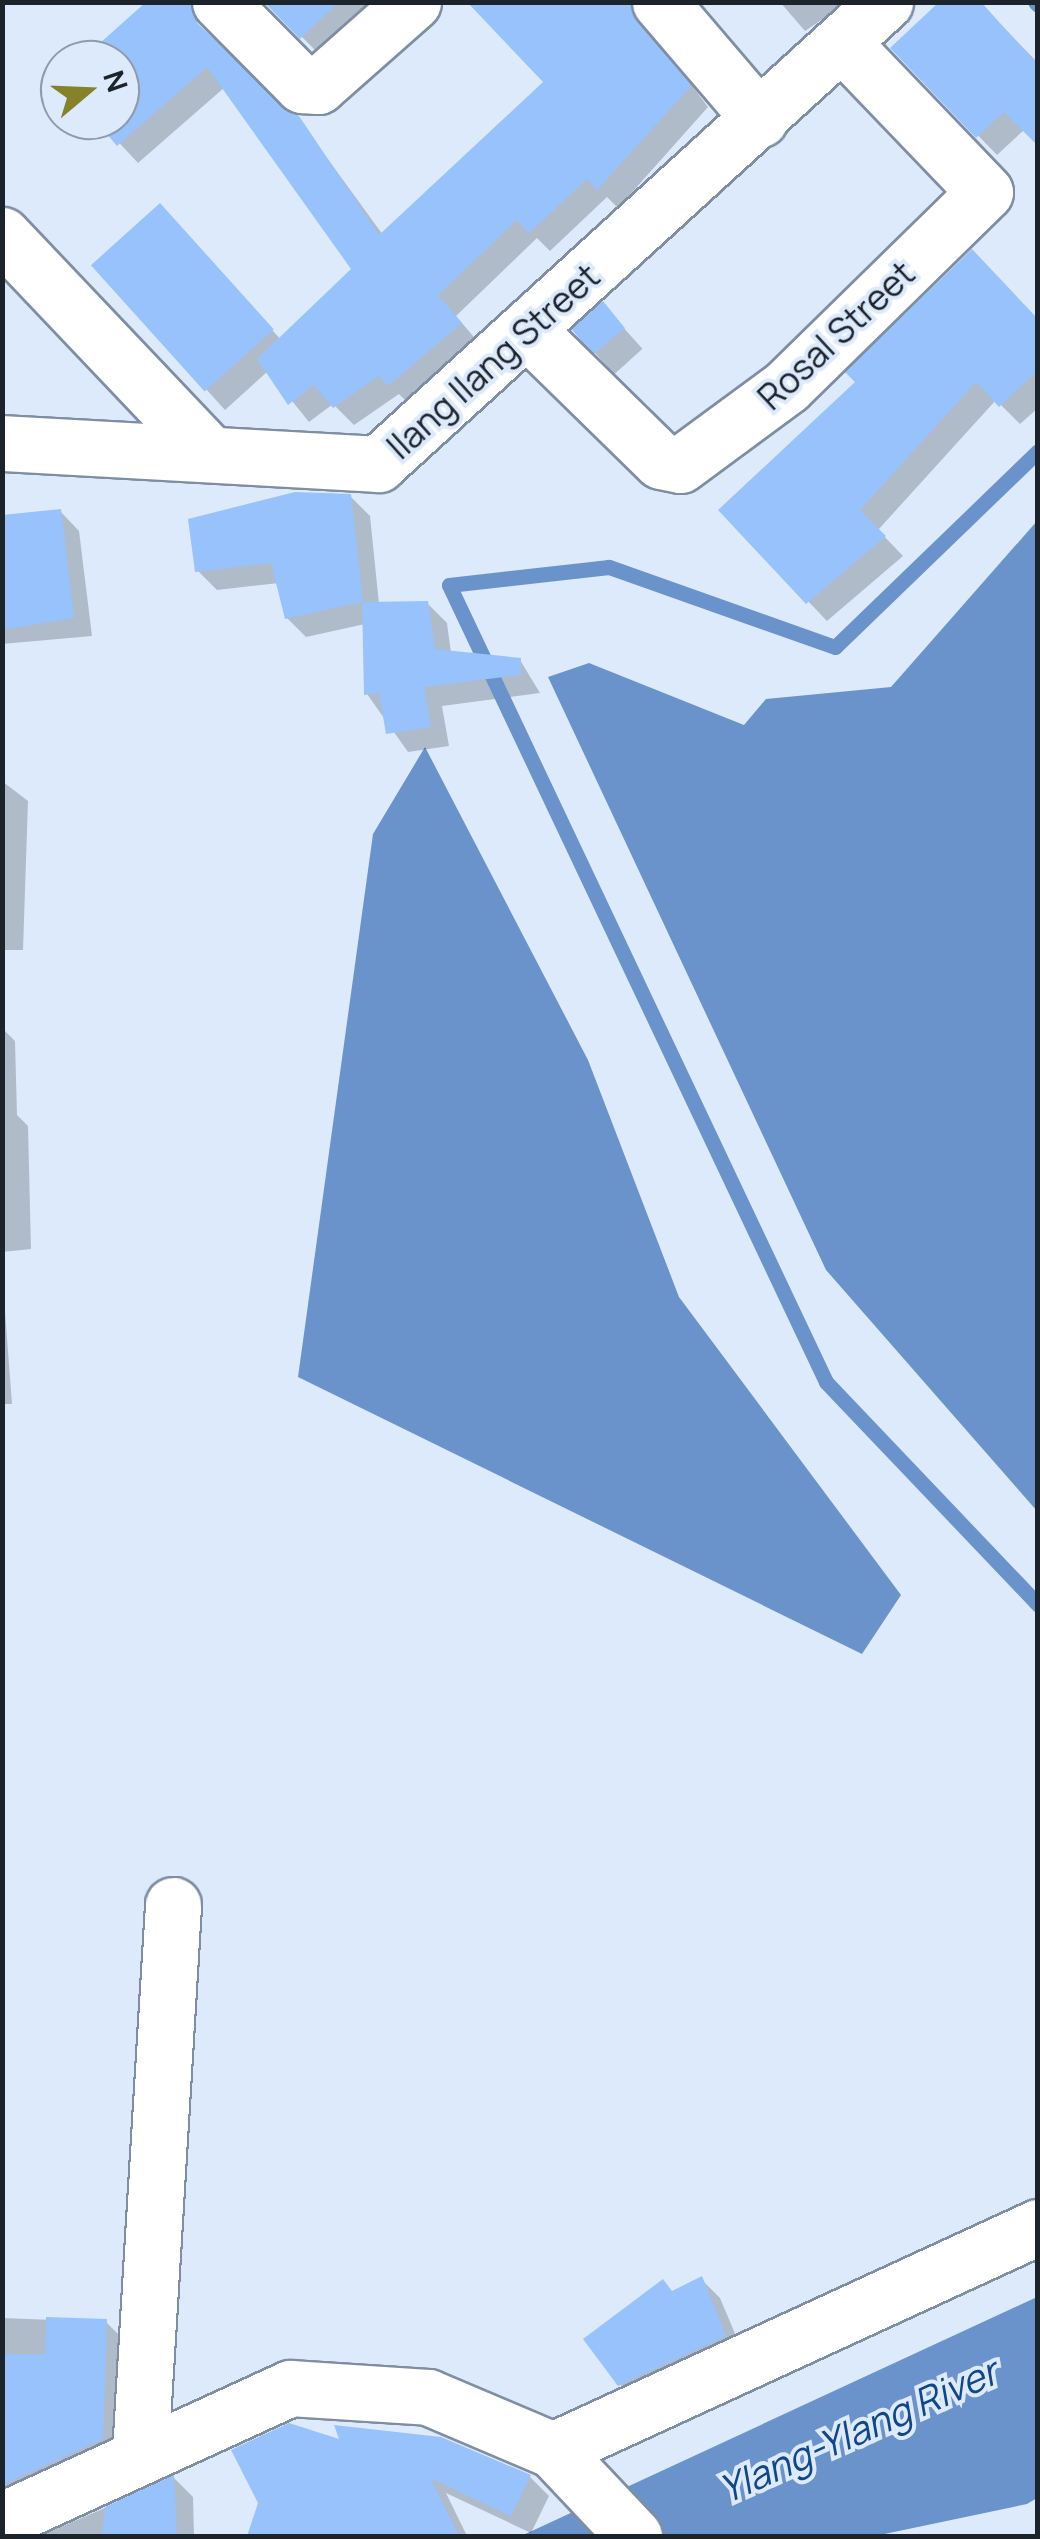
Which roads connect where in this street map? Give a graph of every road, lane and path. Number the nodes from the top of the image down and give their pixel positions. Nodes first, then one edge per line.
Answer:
1 (220, 2) edge
2 (413, 2) edge
3 (660, 2) edge
4 (884, 2) edge
5 (844, 44) junction
6 (760, 119) junction
7 (2, 236) edge
8 (527, 330) junction
9 (2, 443) edge
10 (209, 454) junction
11 (174, 1905) dead end
12 (1038, 2226) edge
13 (140, 2453) junction
14 (569, 2468) junction
15 (2, 2520) edge
16 (634, 2536) edge

1 - 2 street
3 - 6 street
4 - 5 street, Ilang Ilang Street
5 - 6 street, Ilang Ilang Street
5 - 8 street, Rosal Street
6 - 8 street, Ilang Ilang Street
7 - 10 street
8 - 10 street, Ilang Ilang Street
9 - 10 street, Ilang Ilang Street
11 - 13 street
12 - 14 street
13 - 14 street
13 - 15 street
14 - 16 street

